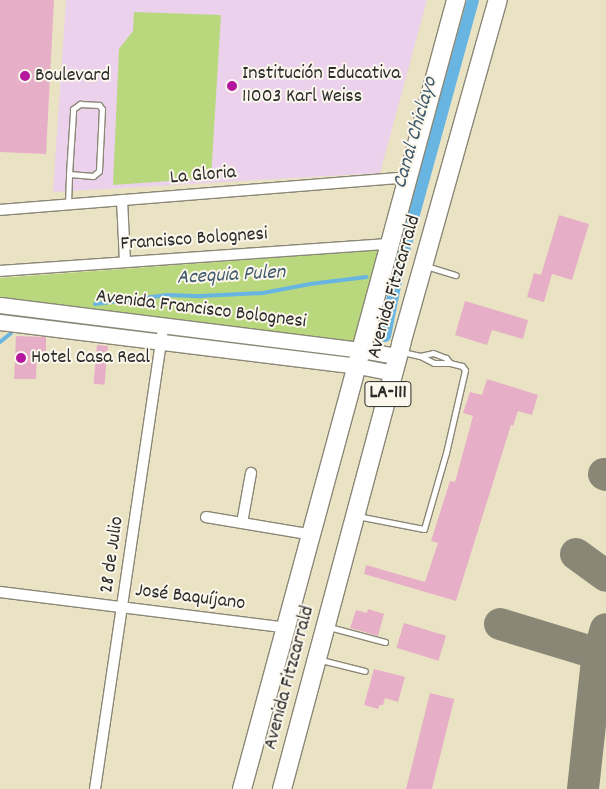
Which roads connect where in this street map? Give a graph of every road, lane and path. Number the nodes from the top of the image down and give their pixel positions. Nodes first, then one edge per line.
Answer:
1 (456, 0) edge
2 (498, 0) edge
3 (69, 174) junction
4 (409, 177) junction
5 (122, 200) junction
6 (68, 204) junction
7 (0, 210) edge
8 (390, 244) junction
9 (125, 262) junction
10 (423, 265) junction
11 (0, 271) edge
12 (456, 275) dead end
13 (0, 305) edge
14 (0, 322) edge
15 (163, 326) junction
16 (161, 342) junction
17 (420, 356) junction
18 (360, 358) junction
19 (396, 360) junction
20 (450, 363) junction
21 (251, 473) dead end
22 (357, 516) junction
23 (206, 517) dead end
24 (242, 523) junction
25 (313, 535) junction
26 (0, 592) edge
27 (123, 607) junction
28 (326, 627) junction
29 (286, 628) junction
30 (385, 642) dead end
31 (318, 660) junction
32 (364, 671) dead end
33 (95, 789) edge
34 (242, 789) edge
35 (282, 789) edge

1 - 4 highway, Avenida Fitzcarrald / LA-111
2 - 10 highway, Avenida Fitzcarrald / LA-111
3 - 3 lane
3 - 6 lane
4 - 5 street, La Gloria
4 - 8 highway, Avenida Fitzcarrald / LA-111
5 - 6 street, La Gloria
5 - 9 street
6 - 7 street, La Gloria
8 - 9 street, Francisco Bolognesi
8 - 18 highway, Avenida Fitzcarrald / LA-111
9 - 11 street, Francisco Bolognesi
10 - 12 lane
10 - 19 highway, Avenida Fitzcarrald / LA-111
13 - 15 main road, Avenida Francisco Bolognesi
14 - 16 main road, Avenida Francisco Bolognesi
15 - 16 street, 28 de Julio
15 - 18 main road, Avenida Francisco Bolognesi
16 - 18 main road, Avenida Francisco Bolognesi
16 - 27 street, 28 de Julio
17 - 19 lane
17 - 20 lane
17 - 20 lane
18 - 19 main road, Avenida Francisco Bolognesi
18 - 25 highway, Avenida Fitzcarrald / LA-111
19 - 22 highway, Avenida Fitzcarrald / LA-111
20 - 22 lane
21 - 24 street
22 - 28 highway, Avenida Fitzcarrald / LA-111
23 - 24 street
24 - 25 street
25 - 29 highway, Avenida Fitzcarrald / LA-111
26 - 27 street, José Baquíjano
27 - 29 street, José Baquíjano
27 - 33 street, 28 de Julio
28 - 30 lane
28 - 31 highway, Avenida Fitzcarrald / LA-111
29 - 34 highway, Avenida Fitzcarrald / LA-111
31 - 32 lane
31 - 35 highway, Avenida Fitzcarrald / LA-111

